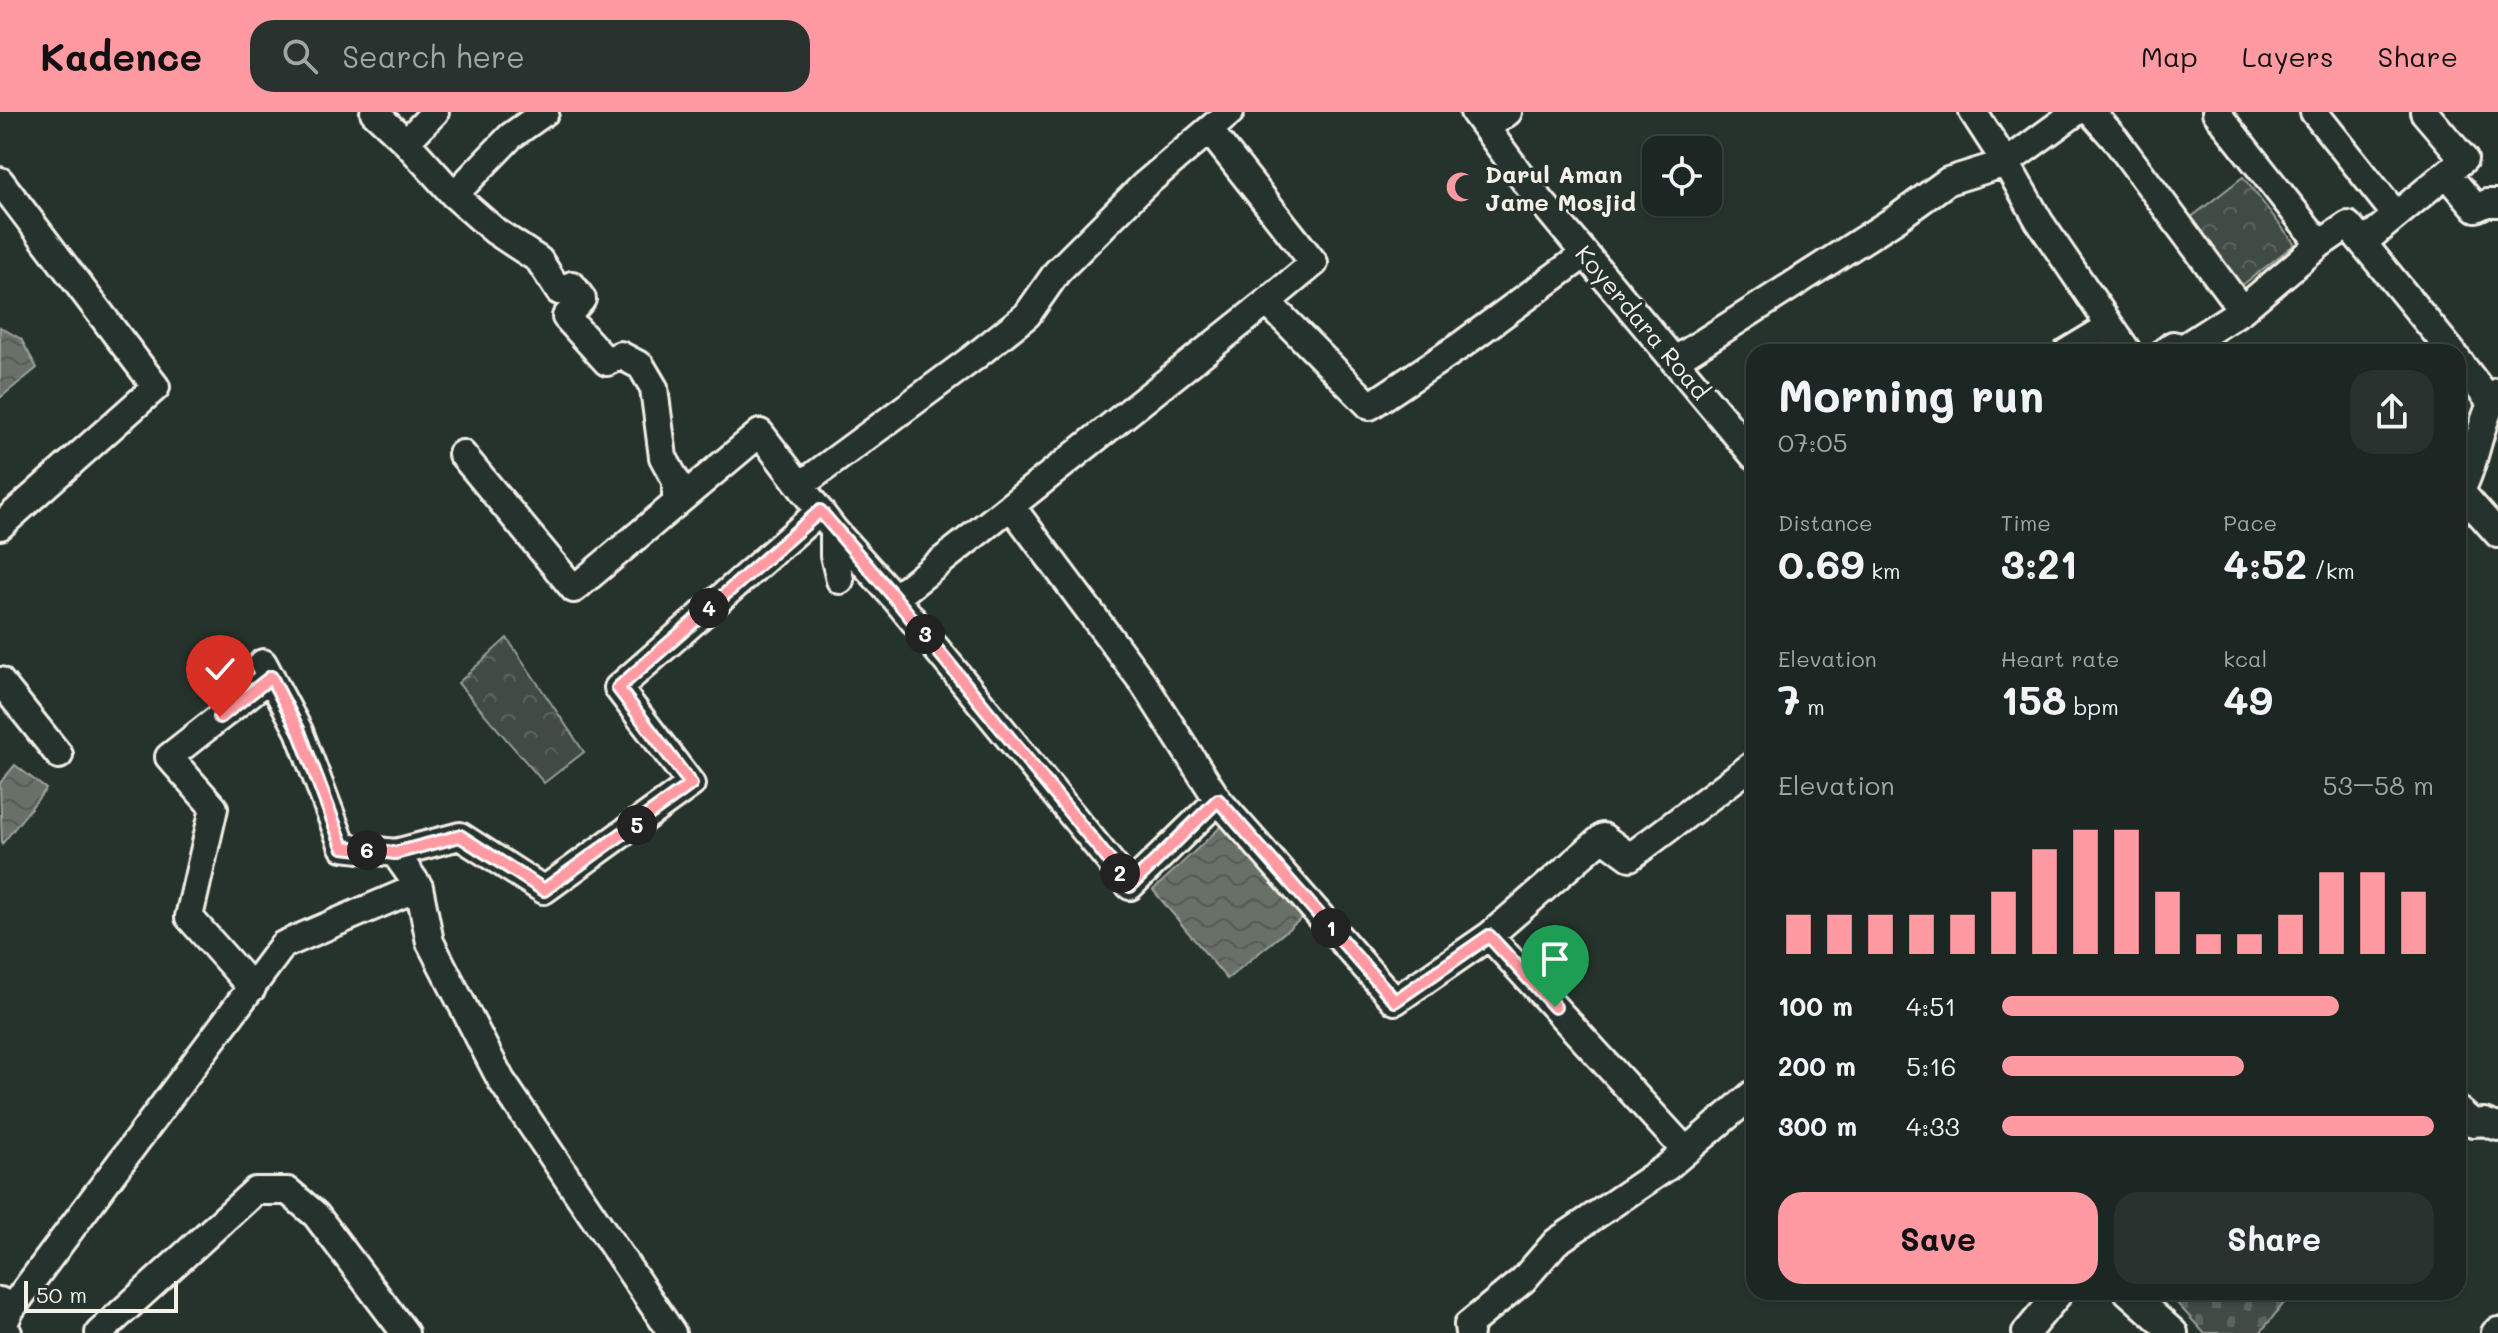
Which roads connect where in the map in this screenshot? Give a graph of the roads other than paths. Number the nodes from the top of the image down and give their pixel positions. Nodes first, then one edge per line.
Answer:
1 (374, 112) edge
2 (435, 112) edge
3 (545, 112) edge
4 (1230, 112) edge
5 (1508, 112) edge
6 (1973, 112) edge
7 (2076, 112) edge
8 (2091, 112) edge
9 (2314, 112) edge
10 (2424, 112) edge
11 (2229, 116) edge
12 (1480, 120) edge
13 (1209, 130) junction
14 (406, 142) junction
15 (2006, 163) junction
16 (2447, 174) junction
17 (0, 181) edge
18 (454, 195) junction
19 (2498, 203) edge
20 (2396, 215) junction
21 (2364, 242) junction
22 (2320, 244) junction
23 (1585, 254) junction
24 (1267, 302) junction
25 (2242, 310) junction
26 (2110, 326) junction
27 (2080, 344) edge
28 (2122, 344) edge
29 (2189, 344) edge
30 (2446, 344) edge
31 (1674, 361) junction
32 (2466, 368) edge
33 (2494, 397) edge
34 (1746, 446) edge
35 (462, 454) dead end
36 (2466, 475) edge
37 (801, 485) junction
38 (2466, 501) edge
39 (676, 502) junction
40 (1011, 506) junction
41 (827, 521) junction
42 (0, 526) edge
43 (2498, 534) edge
44 (840, 580) dead end
45 (895, 598) junction
46 (0, 681) edge
47 (59, 755) dead end
48 (1746, 770) edge
49 (1218, 800) junction
50 (395, 853) junction
51 (419, 887) junction
52 (1489, 936) junction
53 (252, 988) junction
54 (1746, 1100) edge
55 (2466, 1117) edge
56 (2498, 1127) edge
57 (1686, 1151) junction
58 (2053, 1300) edge
59 (2137, 1300) edge
60 (4, 1320) edge
61 (99, 1333) edge
62 (405, 1333) edge
63 (672, 1333) edge
64 (1469, 1333) edge
65 (2026, 1333) edge
66 (2174, 1333) edge

1 - 14 street
2 - 14 street
3 - 18 street
4 - 13 street
5 - 12 street
6 - 15 street
7 - 15 street
8 - 25 street
9 - 20 street
10 - 16 street
11 - 22 street
12 - 23 street, Koyerdara Road
13 - 24 street
13 - 37 street
14 - 18 street
15 - 26 street
15 - 31 street
16 - 19 street
16 - 20 street
17 - 42 street
18 - 39 street
20 - 21 street
21 - 22 street
21 - 30 street
22 - 25 street
23 - 24 street
23 - 31 street, Koyerdara Road
24 - 40 street
25 - 29 street
26 - 27 street
26 - 28 street
31 - 34 street, Koyerdara Road
32 - 33 street
33 - 36 street
35 - 39 street
37 - 39 street
37 - 41 street
38 - 43 street
40 - 45 street
40 - 49 street
41 - 44 street
41 - 45 street
41 - 50 street
45 - 49 street
46 - 47 street
48 - 52 street
49 - 52 street
50 - 51 street
50 - 53 street
51 - 53 street
51 - 63 street
52 - 57 street
53 - 60 street
54 - 57 street
55 - 56 street
57 - 64 street
58 - 65 street
59 - 66 street
61 - 62 street

